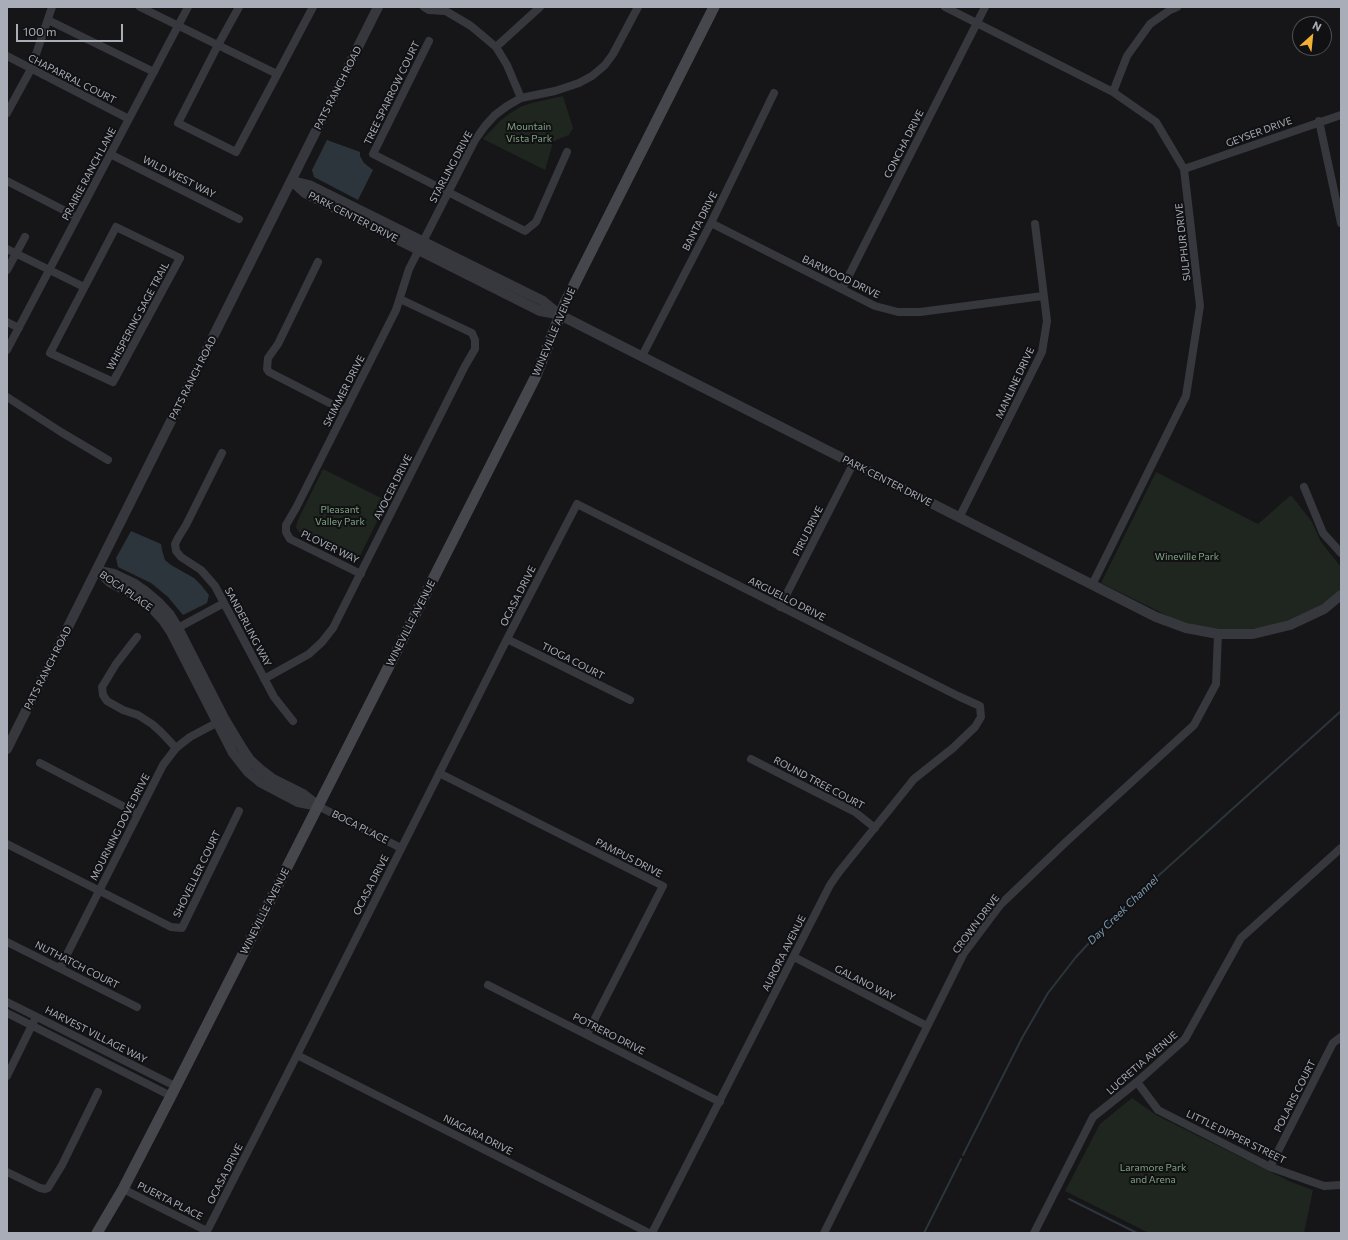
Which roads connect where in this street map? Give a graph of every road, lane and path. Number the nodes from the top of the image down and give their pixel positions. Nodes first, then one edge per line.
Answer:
1 (52, 7) edge
2 (140, 7) edge
3 (188, 7) edge
4 (239, 7) edge
5 (313, 7) edge
6 (378, 7) edge
7 (424, 7) edge
8 (540, 7) edge
9 (638, 7) edge
10 (714, 7) edge
11 (946, 7) edge
12 (985, 7) edge
13 (1177, 7) edge
14 (443, 8) edge
15 (48, 20) junction
16 (977, 23) junction
17 (178, 25) junction
18 (429, 41) dead end
19 (218, 45) junction
20 (496, 47) junction
21 (7, 56) edge
22 (31, 69) junction
23 (154, 72) junction
24 (277, 74) junction
25 (1113, 92) junction
26 (774, 93) dead end
27 (521, 98) junction
28 (7, 113) edge
29 (1341, 115) edge
30 (129, 119) junction
31 (1319, 121) junction
32 (567, 152) dead end
33 (110, 154) junction
34 (1184, 169) junction
35 (292, 180) junction
36 (7, 181) edge
37 (448, 192) junction
38 (77, 217) junction
39 (239, 219) dead end
40 (711, 223) junction
41 (1341, 223) edge
42 (1035, 224) dead end
43 (25, 237) dead end
44 (421, 246) junction
45 (7, 249) edge
46 (16, 254) junction
47 (318, 262) dead end
48 (7, 270) edge
49 (50, 270) junction
50 (84, 287) junction
51 (842, 289) junction
52 (1043, 296) junction
53 (400, 299) junction
54 (560, 315) junction
55 (7, 322) edge
56 (19, 328) junction
57 (7, 350) edge
58 (642, 356) junction
59 (7, 397) edge
60 (345, 411) junction
61 (222, 453) dead end
62 (108, 460) dead end
63 (853, 464) junction
64 (1304, 487) dead end
65 (577, 504) joint
66 (960, 518) junction
67 (290, 539) joint
68 (1341, 553) edge
69 (97, 570) junction
70 (361, 574) junction
71 (1092, 585) junction
72 (1341, 596) edge
73 (224, 603) junction
74 (780, 607) junction
75 (174, 630) junction
76 (1218, 634) junction
77 (137, 637) dead end
78 (507, 639) junction
79 (264, 679) junction
80 (630, 700) dead end
81 (981, 717) joint
82 (221, 720) junction
83 (293, 721) dead end
84 (176, 748) junction
85 (7, 749) edge
86 (751, 759) dead end
87 (40, 763) dead end
88 (439, 773) junction
89 (318, 806) junction
90 (239, 811) dead end
91 (138, 814) junction
92 (875, 828) junction
93 (7, 844) edge
94 (401, 848) junction
95 (1341, 848) edge
96 (99, 891) junction
97 (7, 942) edge
98 (794, 957) junction
99 (60, 968) junction
100 (488, 985) dead end
101 (7, 1002) edge
102 (137, 1007) dead end
103 (7, 1012) edge
104 (36, 1017) junction
105 (32, 1025) junction
106 (927, 1026) junction
107 (587, 1034) junction
108 (1341, 1037) edge
109 (297, 1055) junction
110 (7, 1076) edge
111 (1136, 1082) junction
112 (173, 1091) junction
113 (98, 1092) dead end
114 (720, 1102) junction
115 (1270, 1167) junction
116 (7, 1172) edge
117 (1341, 1185) edge
118 (123, 1189) junction
119 (206, 1232) edge
120 (98, 1233) edge
121 (649, 1233) edge
122 (652, 1233) edge
123 (824, 1233) edge
124 (1034, 1233) edge

1 - 15 street
2 - 17 street
3 - 17 street, PRAIRIE RANCH LANE
4 - 19 street
5 - 24 street
6 - 35 street, PATS RANCH ROAD
7 - 14 street
8 - 20 street
9 - 27 street, STARLING DRIVE
10 - 54 main road, WINEVILLE AVENUE
11 - 16 street, SULPHUR DRIVE
12 - 16 street, CONCHA DRIVE
13 - 25 street
14 - 20 street
15 - 22 street
15 - 23 street
16 - 25 street, SULPHUR DRIVE
16 - 51 street, CONCHA DRIVE
17 - 19 street
17 - 23 street, PRAIRIE RANCH LANE
18 - 37 street, TREE SPARROW COURT
19 - 24 street
19 - 24 street
20 - 27 street
21 - 22 street, CHAPARRAL COURT
22 - 28 street
22 - 30 street, CHAPARRAL COURT
23 - 30 street, PRAIRIE RANCH LANE
25 - 34 street, SULPHUR DRIVE
26 - 40 street, BANTA DRIVE
27 - 37 street, STARLING DRIVE
29 - 31 street, GEYSER DRIVE
30 - 33 street, PRAIRIE RANCH LANE
31 - 34 street, GEYSER DRIVE
31 - 41 street
32 - 37 street
33 - 38 street, PRAIRIE RANCH LANE
33 - 39 street, WILD WEST WAY
34 - 71 street, SULPHUR DRIVE
35 - 44 street, PARK CENTER DRIVE
35 - 69 street, PATS RANCH ROAD
36 - 38 street
37 - 44 street, STARLING DRIVE
38 - 49 street, PRAIRIE RANCH LANE
40 - 51 street, BARWOOD DRIVE
40 - 58 street, BANTA DRIVE
42 - 52 street, MANLINE DRIVE
43 - 46 street
44 - 53 street, SKIMMER DRIVE
44 - 54 street, PARK CENTER DRIVE
45 - 46 street
46 - 48 street
46 - 49 street
47 - 60 street
49 - 50 street
49 - 56 street, PRAIRIE RANCH LANE
50 - 50 street, WHISPERING SAGE TRAIL
51 - 52 street, BARWOOD DRIVE
52 - 66 street, MANLINE DRIVE
53 - 60 street, SKIMMER DRIVE
53 - 70 street, AVOCER DRIVE
54 - 58 street, PARK CENTER DRIVE
54 - 89 main road, WINEVILLE AVENUE
55 - 56 street
56 - 57 street, PRAIRIE RANCH LANE
58 - 63 street, PARK CENTER DRIVE
59 - 62 street
60 - 67 street, SKIMMER DRIVE
61 - 73 street, SANDERLING WAY
63 - 66 street, PARK CENTER DRIVE
63 - 74 street, PIRU DRIVE
64 - 68 street
65 - 74 street, ARGUELLO DRIVE
65 - 78 street, OCASA DRIVE
66 - 71 street, PARK CENTER DRIVE
67 - 70 street, PLOVER WAY
69 - 75 street, BOCA PLACE
69 - 85 street, PATS RANCH ROAD
70 - 79 street, AVOCER DRIVE
71 - 76 street, PARK CENTER DRIVE
72 - 76 street, PARK CENTER DRIVE
73 - 75 street
73 - 79 street, SANDERLING WAY
74 - 81 street, ARGUELLO DRIVE
75 - 82 street, BOCA PLACE
76 - 106 street, CROWN DRIVE
77 - 84 street
78 - 80 street, TIOGA COURT
78 - 88 street, OCASA DRIVE
79 - 83 street, SANDERLING WAY
81 - 92 street, AURORA AVENUE
82 - 84 street, MOURNING DOVE DRIVE
82 - 89 street, BOCA PLACE
84 - 91 street, MOURNING DOVE DRIVE
86 - 92 street, ROUND TREE COURT
87 - 91 street
88 - 94 street, OCASA DRIVE
88 - 107 street, PAMPUS DRIVE
89 - 94 street, BOCA PLACE
89 - 112 main road, WINEVILLE AVENUE
90 - 96 street, SHOVELLER COURT
91 - 96 street, MOURNING DOVE DRIVE
92 - 98 street, AURORA AVENUE
93 - 96 street
94 - 109 street, OCASA DRIVE
95 - 111 street, LUCRETIA AVENUE
96 - 99 street, MOURNING DOVE DRIVE
97 - 99 street, NUTHATCH COURT
98 - 106 street, GALANO WAY
98 - 114 street, AURORA AVENUE
99 - 102 street, NUTHATCH COURT
100 - 107 street, POTRERO DRIVE
101 - 104 street, HARVEST VILLAGE WAY
103 - 105 street, HARVEST VILLAGE WAY
104 - 105 street
104 - 112 street, HARVEST VILLAGE WAY
105 - 110 street
105 - 112 street, HARVEST VILLAGE WAY
106 - 123 street, CROWN DRIVE
107 - 114 street, POTRERO DRIVE
108 - 115 street, POLARIS COURT
109 - 119 street, OCASA DRIVE
109 - 121 street, NIAGARA DRIVE
111 - 115 street, LITTLE DIPPER STREET
111 - 124 street, LUCRETIA AVENUE
112 - 118 main road, WINEVILLE AVENUE
113 - 116 street
114 - 122 street, AURORA AVENUE
115 - 117 street, LITTLE DIPPER STREET
118 - 119 street, PUERTA PLACE
118 - 120 main road, WINEVILLE AVENUE

